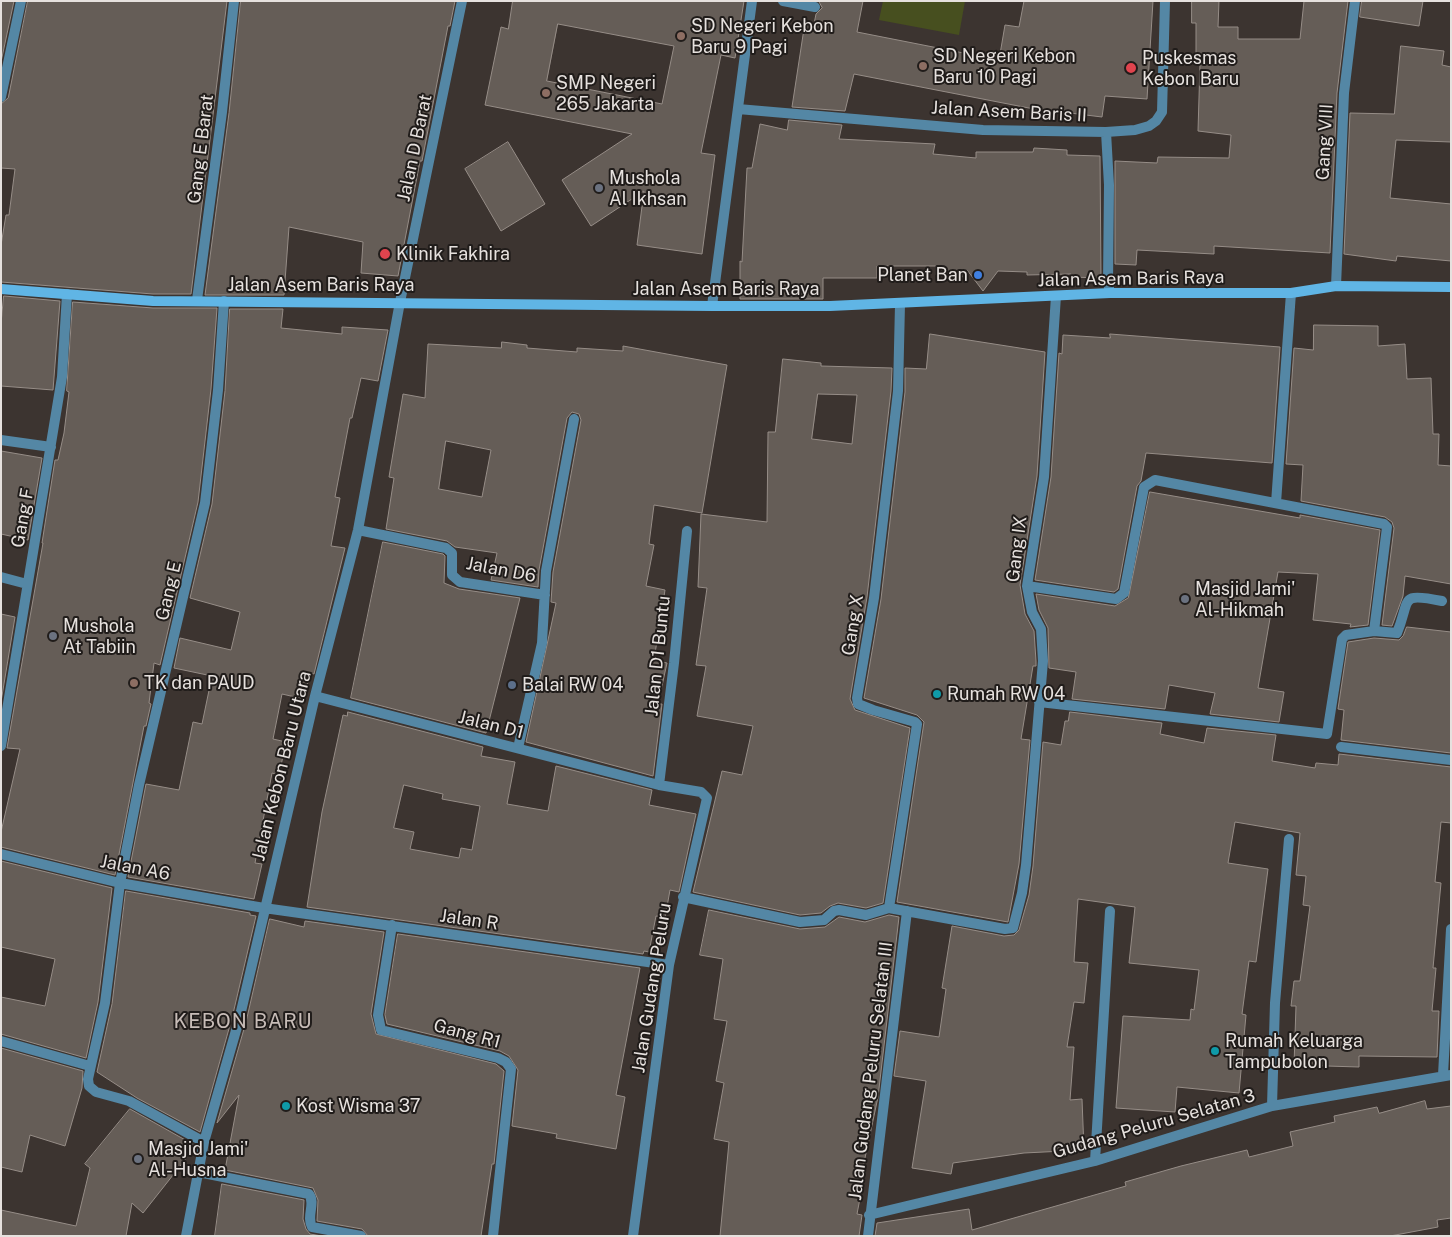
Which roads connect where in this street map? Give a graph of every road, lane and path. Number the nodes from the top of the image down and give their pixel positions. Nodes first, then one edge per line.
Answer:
1 (21, 1) edge
2 (234, 1) edge
3 (462, 1) edge
4 (752, 1) edge
5 (783, 1) edge
6 (1165, 1) edge
7 (1355, 1) edge
8 (815, 8) dead end
9 (1, 97) edge
10 (738, 109) junction
11 (1106, 132) junction
12 (1336, 286) junction
13 (1451, 287) edge
14 (1, 288) edge
15 (1110, 293) junction
16 (1291, 293) junction
17 (67, 294) junction
18 (1056, 296) junction
19 (197, 300) junction
20 (224, 301) junction
21 (400, 302) junction
22 (900, 304) junction
23 (712, 306) junction
24 (574, 418) dead end
25 (1, 440) edge
26 (51, 447) junction
27 (1276, 502) junction
28 (358, 530) junction
29 (687, 531) dead end
30 (1, 577) edge
31 (27, 584) junction
32 (1027, 586) junction
33 (546, 595) junction
34 (1442, 601) dead end
35 (1374, 631) junction
36 (315, 696) junction
37 (1039, 702) junction
38 (1, 746) edge
39 (1341, 747) dead end
40 (518, 748) junction
41 (1451, 760) edge
42 (660, 784) junction
43 (1290, 839) dead end
44 (1, 854) edge
45 (120, 883) junction
46 (683, 897) junction
47 (264, 908) junction
48 (889, 908) junction
49 (907, 911) junction
50 (1110, 912) dead end
51 (392, 925) junction
52 (1451, 929) edge
53 (669, 966) junction
54 (1, 1041) edge
55 (90, 1066) junction
56 (1447, 1075) edge
57 (1272, 1106) junction
58 (204, 1142) junction
59 (1094, 1161) junction
60 (198, 1172) junction
61 (869, 1215) junction
62 (186, 1236) edge
63 (361, 1236) edge
64 (494, 1236) edge
65 (633, 1236) edge
66 (868, 1236) edge

1 - 9 street
2 - 19 street, Gang E Barat
3 - 21 street, Jalan D Barat
4 - 10 street
5 - 8 street
6 - 11 street, Jalan Asem Baris II
7 - 12 street, Gang VIII
10 - 11 street, Jalan Asem Baris II
10 - 23 street
11 - 15 street
12 - 13 street, Jalan Asem Baris Raya
12 - 16 street, Jalan Asem Baris Raya
14 - 17 street, Jalan Asem Baris Raya
15 - 16 street, Jalan Asem Baris Raya
15 - 18 street, Jalan Asem Baris Raya
16 - 27 street
17 - 19 street, Jalan Asem Baris Raya
17 - 26 street, Gang F
18 - 22 street, Jalan Asem Baris Raya
18 - 32 street, Gang IX
19 - 20 street, Jalan Asem Baris Raya
20 - 21 street, Jalan Asem Baris Raya
20 - 45 street, Gang E
21 - 23 street, Jalan Asem Baris Raya
21 - 28 street, Jalan Kebon Baru Utara
22 - 23 street, Jalan Asem Baris Raya
22 - 48 street, Gang X
24 - 33 street
25 - 26 street
26 - 31 street, Gang F
27 - 32 street
27 - 35 street
28 - 33 street, Jalan D6
28 - 36 street, Jalan Kebon Baru Utara
29 - 42 street, Jalan D1 Buntu
30 - 31 street
31 - 38 street, Gang F
32 - 37 street, Gang IX
33 - 40 street
34 - 35 street
35 - 37 street
36 - 40 street, Jalan D1
36 - 47 street, Jalan Kebon Baru Utara
37 - 49 street, Gang IX
39 - 41 street
40 - 42 street, Jalan D1
42 - 46 street, Jalan Gudang Peluru
43 - 57 street
44 - 45 street, Jalan A6
45 - 47 street, Jalan A6
45 - 55 street, Gang E
46 - 48 street
46 - 53 street, Jalan Gudang Peluru
47 - 51 street, Jalan R
47 - 58 street, Jalan Kebon Baru Utara
48 - 49 street
49 - 61 street, Jalan Gudang Peluru Selatan III
50 - 59 street
51 - 53 street, Jalan R
51 - 64 street, Gang R1
52 - 56 street
53 - 65 street, Jalan Gudang Peluru
54 - 55 street
55 - 58 street
56 - 57 street, Gudang Peluru Selatan 3
57 - 59 street, Gudang Peluru Selatan 3
58 - 60 street, Jalan Kebon Baru Utara
59 - 61 street, Gudang Peluru Selatan 3
60 - 62 street, Jalan Kebon Baru Utara
60 - 63 street
61 - 66 street, Jalan Gudang Peluru Selatan III

